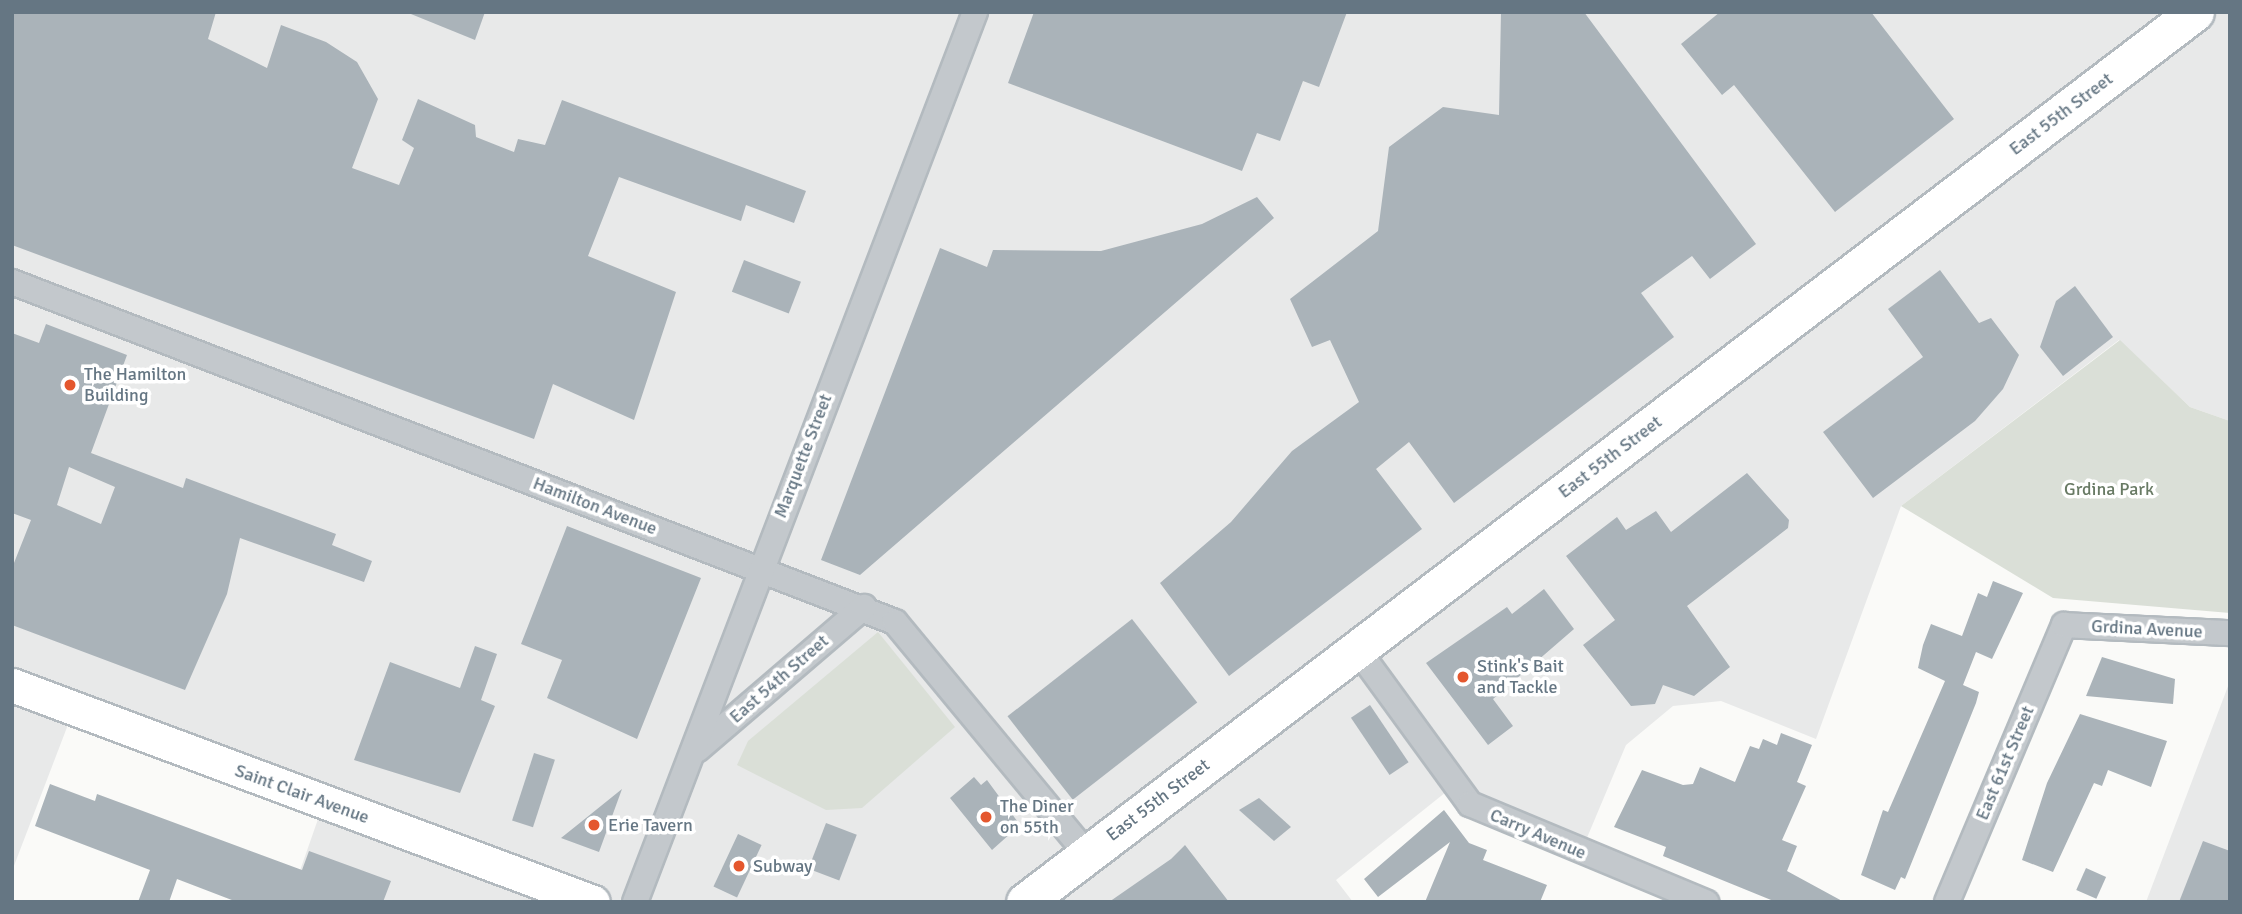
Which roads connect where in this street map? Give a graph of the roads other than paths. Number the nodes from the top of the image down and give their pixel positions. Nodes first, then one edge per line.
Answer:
1 (975, 12) edge
2 (2195, 12) edge
3 (12, 282) edge
4 (761, 569) junction
5 (864, 607) junction
6 (2064, 625) joint
7 (2230, 633) edge
8 (1357, 649) junction
9 (12, 685) edge
10 (695, 752) junction
11 (1087, 854) junction
12 (593, 902) edge
13 (635, 902) edge
14 (1025, 902) edge
15 (1706, 902) edge
16 (1947, 902) edge

1 - 4 street, Marquette Street
2 - 8 main road, East 55th Street
3 - 4 street, Hamilton Avenue
4 - 5 street, Hamilton Avenue
4 - 10 street, Marquette Street
5 - 10 street, East 54th Street
5 - 11 street, Hamilton Avenue
6 - 7 street, Grdina Avenue
6 - 16 street, East 61st Street
8 - 11 main road, East 55th Street
8 - 15 street, Carry Avenue
9 - 12 main road, Saint Clair Avenue
10 - 13 street, Marquette Street
11 - 14 main road, East 55th Street

